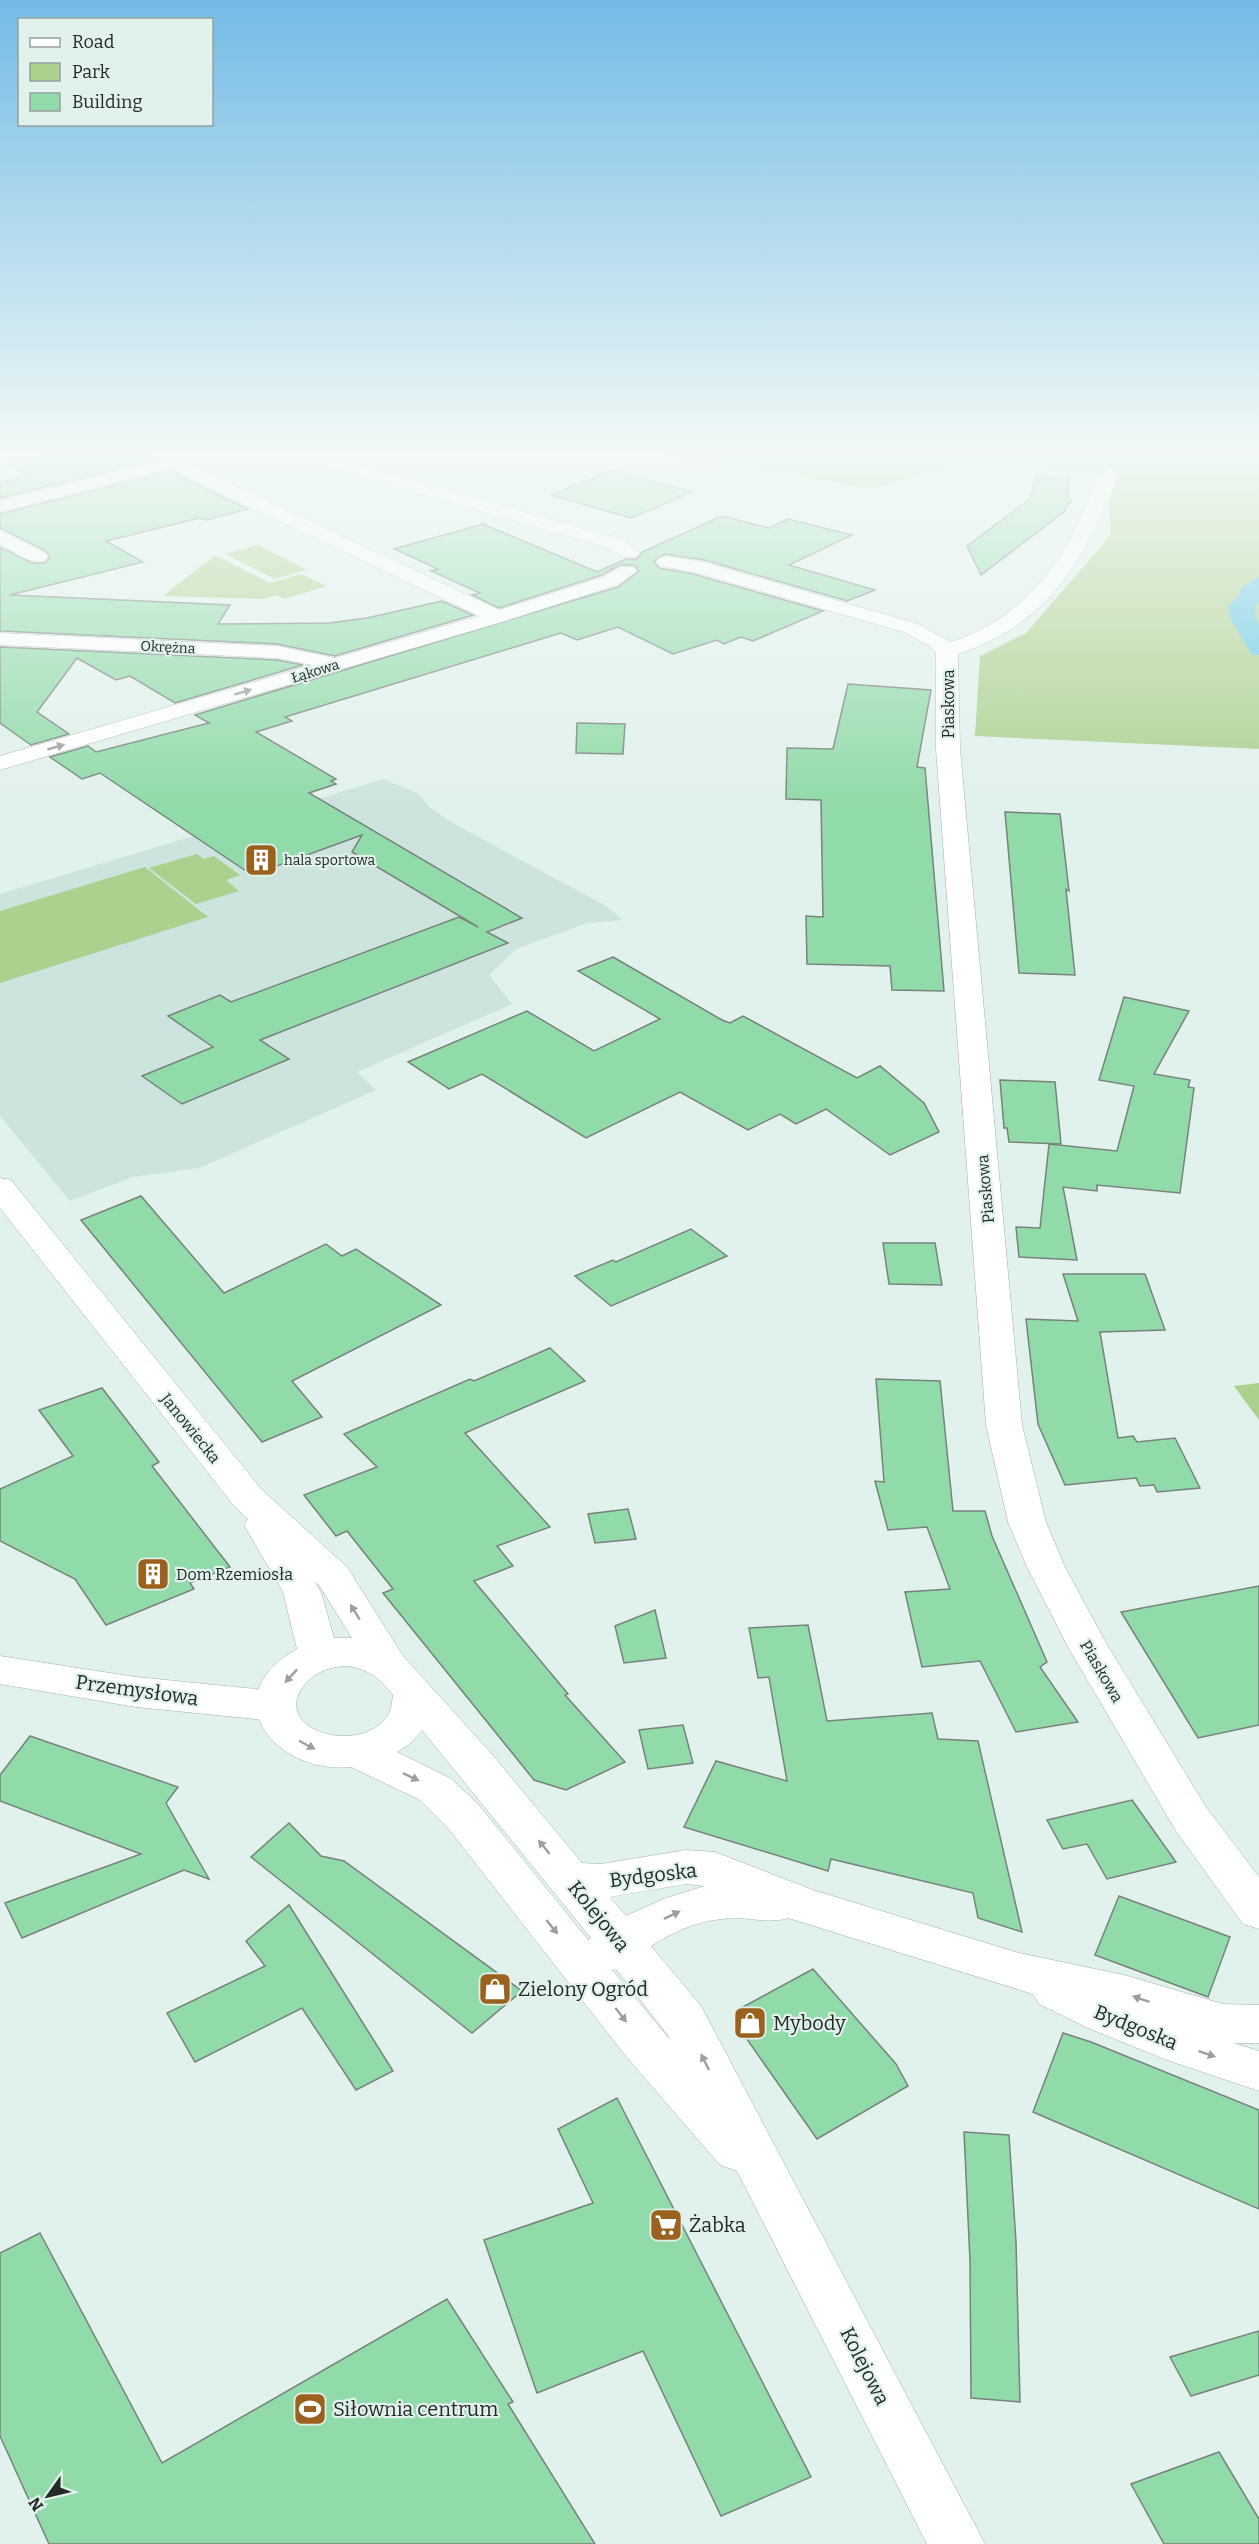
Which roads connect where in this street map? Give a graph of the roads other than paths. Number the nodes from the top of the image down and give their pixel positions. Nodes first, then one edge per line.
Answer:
1 (402, 572) edge
2 (619, 572) edge
3 (716, 572) edge
4 (1059, 572) edge
5 (498, 617) junction
6 (0, 639) edge
7 (947, 650) junction
8 (335, 665) junction
9 (0, 763) edge
10 (0, 1187) edge
11 (248, 1498) junction
12 (319, 1655) junction
13 (387, 1662) junction
14 (0, 1670) edge
15 (414, 1694) junction
16 (275, 1706) junction
17 (358, 1752) junction
18 (570, 1880) junction
19 (800, 1904) junction
20 (1259, 1911) edge
21 (602, 1955) junction
22 (1019, 1972) junction
23 (1259, 2026) edge
24 (1259, 2054) edge
25 (1259, 2071) edge
26 (957, 2544) edge

1 - 5 street
2 - 5 street, Łąkowa
3 - 7 street
4 - 7 street, Piaskowa
5 - 8 street, Łąkowa
6 - 8 street, Okrężna
7 - 20 street, Piaskowa
9 -> 8 street, Łąkowa
10 - 11 street, Janowiecka
11 - 12 street
13 -> 11 street, Janowiecka
12 - 13 street
12 -> 16 street
13 - 15 street
14 - 16 street, Przemysłowa
15 - 17 street
18 -> 15 street, Kolejowa
16 -> 17 street
17 -> 21 street, Kolejowa
18 - 19 street, Bydgoska
18 - 21 street, Kolejowa
21 -> 19 street, Bydgoska
19 - 22 street, Bydgoska
21 - 26 street, Kolejowa
23 -> 22 street, Bydgoska
22 -> 25 street, Bydgoska
23 - 24 street

